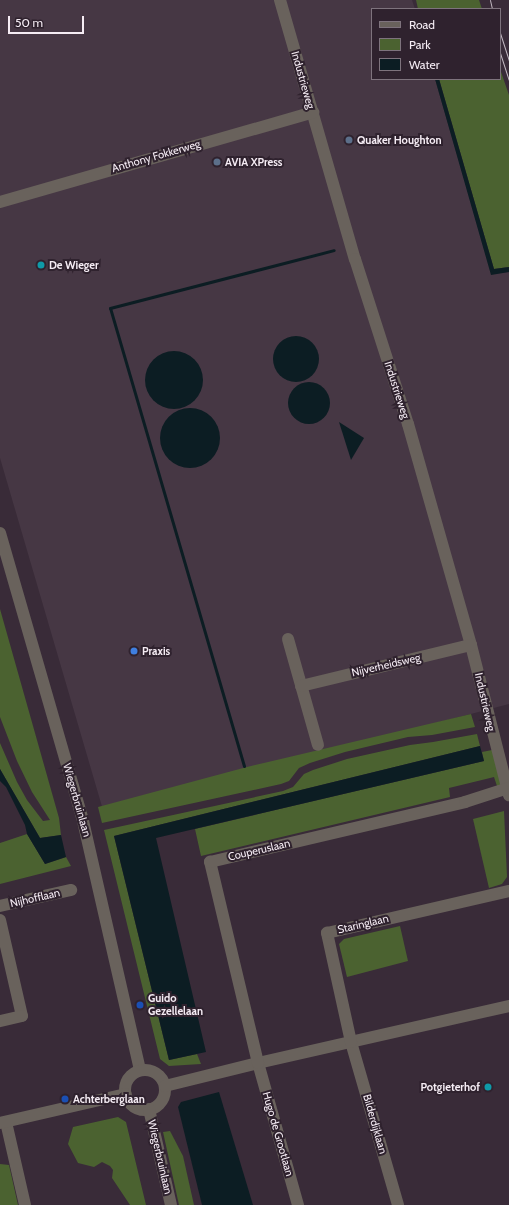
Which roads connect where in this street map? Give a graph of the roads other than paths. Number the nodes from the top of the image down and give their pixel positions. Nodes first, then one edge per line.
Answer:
1 (280, 0) edge
2 (313, 112) junction
3 (0, 202) edge
4 (0, 533) edge
5 (288, 639) dead end
6 (471, 645) junction
7 (301, 686) junction
8 (318, 745) dead end
9 (508, 788) edge
10 (71, 890) dead end
11 (509, 891) edge
12 (0, 906) edge
13 (0, 920) edge
14 (509, 1006) edge
15 (0, 1021) edge
16 (351, 1042) junction
17 (258, 1063) junction
18 (140, 1070) junction
19 (165, 1086) junction
20 (126, 1094) junction
21 (149, 1109) junction
22 (3, 1123) edge
23 (6, 1151) edge
24 (25, 1205) edge
25 (171, 1205) edge
26 (298, 1205) edge
27 (398, 1205) edge

1 - 2 street, Industrieweg
2 - 3 street, Anthony Fokkerweg
2 - 6 street, Industrieweg
4 - 18 street, Wiegerbruinlaan
5 - 7 street
6 - 7 street, Nijverheidsweg
6 - 9 street, Industrieweg
7 - 8 street
9 - 17 street, Couperuslaan
10 - 12 street, Nijhofflaan
11 - 16 street, Staringlaan
13 - 15 street, Nijhofflaan
14 - 16 street
16 - 17 street
16 - 27 street, Bilderdijklaan
17 - 19 street
17 - 26 street, Hugo de Grootlaan
18 - 19 street
18 - 20 street
19 - 21 street
20 - 21 street
20 - 22 street
21 - 25 street, Wiegerbruinlaan
22 - 23 street
23 - 24 street

